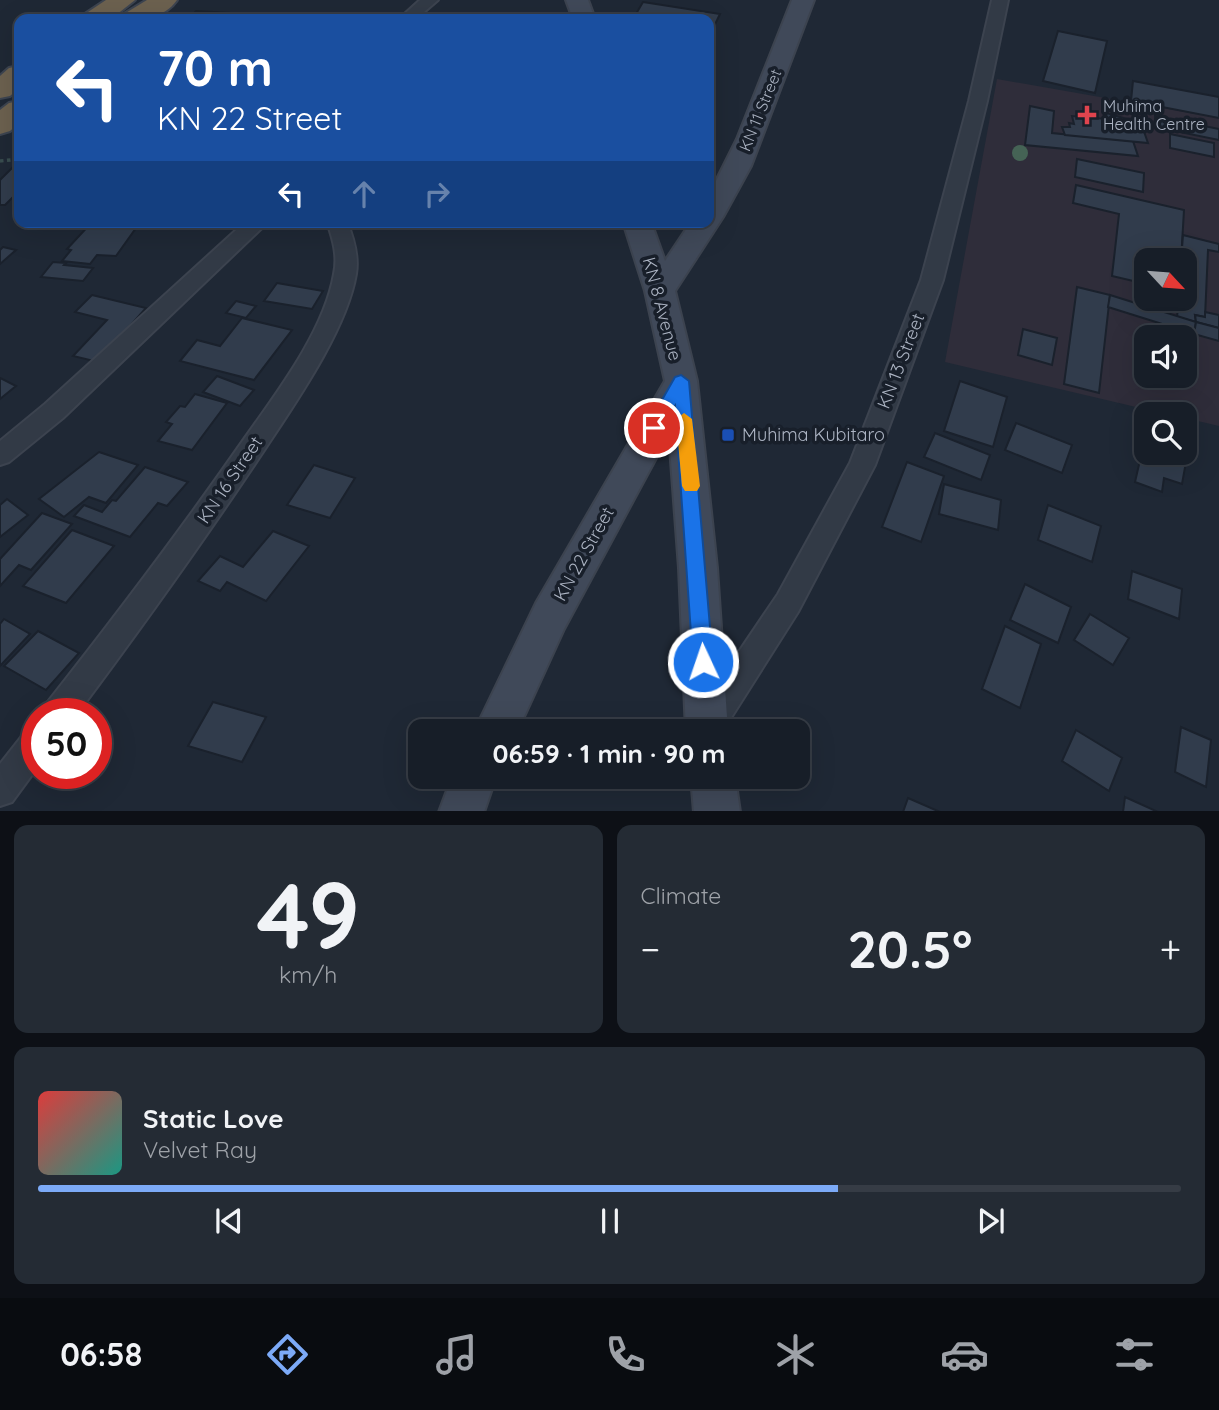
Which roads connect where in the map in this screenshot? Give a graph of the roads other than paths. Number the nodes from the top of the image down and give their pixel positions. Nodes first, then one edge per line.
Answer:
1 (123, 0) edge
2 (165, 0) edge
3 (430, 0) edge
4 (803, 0) edge
5 (1000, 0) edge
6 (102, 14) edge
7 (142, 14) edge
8 (413, 14) edge
9 (14, 78) edge
10 (0, 90) edge
11 (14, 113) edge
12 (0, 125) edge
13 (714, 209) edge
14 (252, 228) edge
15 (339, 228) edge
16 (639, 228) edge
17 (701, 228) edge
18 (660, 290) junction
19 (681, 381) junction
20 (0, 455) edge
21 (70, 698) edge
22 (501, 719) edge
23 (705, 719) edge
24 (713, 719) edge
25 (21, 763) edge
26 (469, 789) edge
27 (714, 789) edge
28 (0, 790) edge
29 (461, 811) edge
30 (717, 811) edge

1 - 6 highway
2 - 7 highway
3 - 8 street
4 - 13 street, KN 11 Street
5 - 24 street, KN 13 Street
9 - 10 highway
11 - 12 highway
14 - 20 street
15 - 21 street, KN 16 Street
16 - 18 street, KN 8 Avenue
17 - 18 street
18 - 19 street, KN 8 Avenue
19 - 22 street, KN 22 Street
19 - 23 street, KN 8 Avenue
25 - 28 street
26 - 29 street
27 - 30 street

